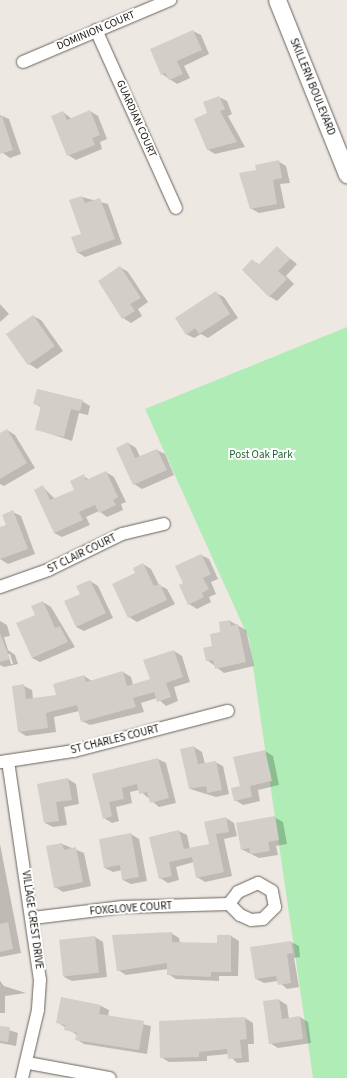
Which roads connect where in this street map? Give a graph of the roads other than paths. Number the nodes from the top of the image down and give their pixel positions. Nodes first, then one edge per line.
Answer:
1 (170, 0) edge
2 (276, 0) edge
3 (96, 30) junction
4 (23, 62) dead end
5 (347, 174) edge
6 (176, 208) dead end
7 (164, 524) dead end
8 (0, 587) edge
9 (228, 711) dead end
10 (4, 761) edge
11 (229, 904) dead end
12 (33, 918) junction
13 (28, 1063) junction
14 (22, 1078) edge
15 (110, 1078) edge

1 - 3 street, DOMINION COURT
2 - 5 street, SKILLERN BOULEVARD
3 - 4 street, DOMINION COURT
3 - 6 street, GUARDIAN COURT
7 - 8 street, ST CLAIR COURT
9 - 10 street, ST CHARLES COURT
10 - 12 street, VILLAGE CREST DRIVE
11 - 12 street, FOXGLOVE COURT
12 - 13 street, VILLAGE CREST DRIVE
13 - 14 street, VILLAGE CREST DRIVE
13 - 15 street

